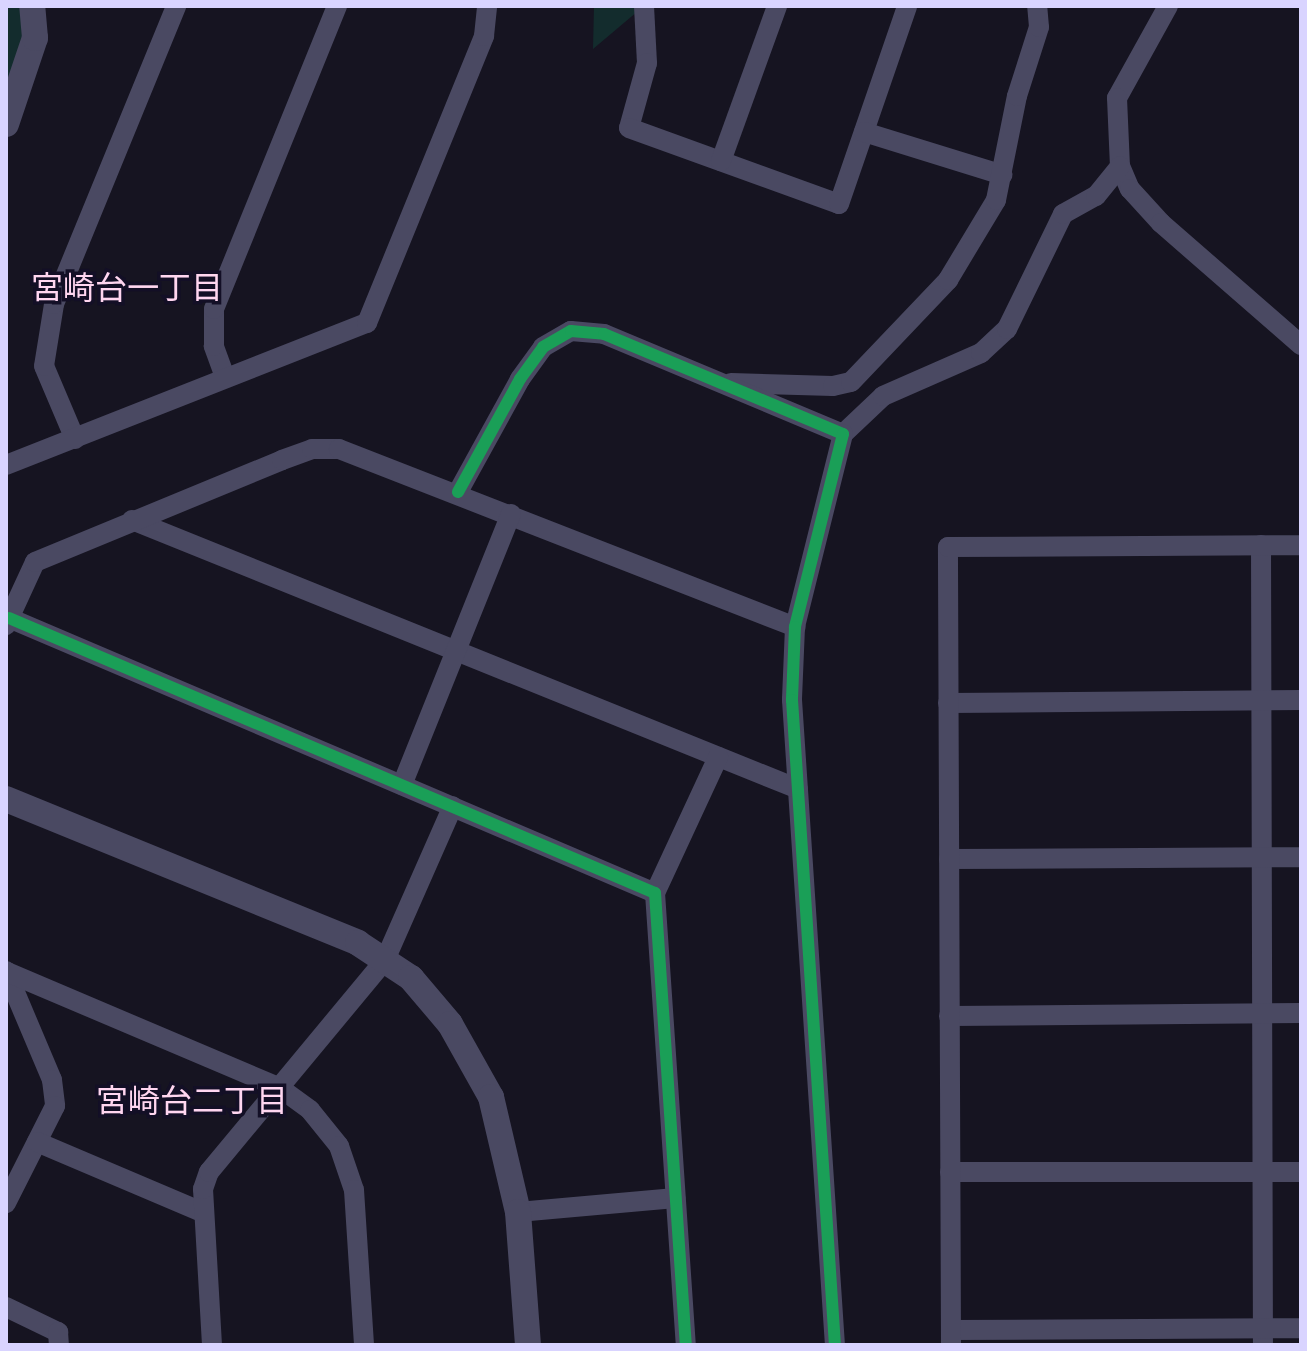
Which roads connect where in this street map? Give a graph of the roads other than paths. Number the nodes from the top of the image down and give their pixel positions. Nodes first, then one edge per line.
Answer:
1 (32, 6) edge
2 (176, 6) edge
3 (337, 6) edge
4 (487, 6) edge
5 (644, 6) edge
6 (777, 6) edge
7 (907, 6) edge
8 (1037, 6) edge
9 (1168, 6) edge
10 (6, 124) edge
11 (864, 132) junction
12 (721, 161) junction
13 (1120, 166) junction
14 (1003, 175) junction
15 (1301, 345) edge
16 (225, 377) junction
17 (719, 382) junction
18 (843, 434) junction
19 (75, 439) junction
20 (6, 465) edge
21 (458, 492) junction
22 (511, 514) junction
23 (132, 520) junction
24 (1261, 545) junction
25 (1301, 545) edge
26 (8, 622) edge
27 (795, 627) junction
28 (456, 651) junction
29 (1261, 700) junction
30 (1301, 700) edge
31 (948, 703) junction
32 (718, 757) junction
33 (402, 785) junction
34 (798, 789) junction
35 (6, 799) edge
36 (453, 806) junction
37 (1262, 857) junction
38 (1301, 857) edge
39 (949, 859) junction
40 (655, 893) junction
41 (385, 960) junction
42 (6, 972) edge
43 (1262, 1013) junction
44 (1301, 1013) edge
45 (949, 1016) junction
46 (280, 1088) junction
47 (37, 1142) junction
48 (950, 1172) junction
49 (1262, 1172) junction
50 (1301, 1172) edge
51 (675, 1198) junction
52 (6, 1203) edge
53 (518, 1212) junction
54 (204, 1213) junction
55 (6, 1307) edge
56 (1301, 1328) edge
57 (951, 1337) edge
58 (1263, 1337) edge
59 (59, 1345) edge
60 (212, 1345) edge
61 (364, 1345) edge
62 (528, 1345) edge
63 (686, 1345) edge
64 (835, 1345) edge

1 - 10 street
2 - 19 street
3 - 16 street
4 - 16 street
5 - 12 street
6 - 12 street
7 - 11 street
8 - 14 street
9 - 13 street
11 - 12 street
11 - 14 street
13 - 15 street
13 - 18 street
14 - 17 street
16 - 19 street
17 - 18 street
17 - 21 street
18 - 27 street
19 - 20 street
21 - 22 street
21 - 23 street
22 - 27 street
22 - 28 street
23 - 26 street
23 - 28 street
24 - 25 street
24 - 29 street
24 - 31 street
26 - 33 street
27 - 34 street
28 - 32 street
28 - 33 street
29 - 30 street
29 - 31 street
29 - 37 street
31 - 39 street
32 - 34 street
32 - 40 street
33 - 36 street
34 - 64 street
35 - 41 street
36 - 40 street
36 - 41 street
37 - 38 street
37 - 39 street
37 - 43 street
39 - 45 street
40 - 51 street
41 - 46 street
41 - 53 street
42 - 46 street
42 - 47 street
43 - 44 street
43 - 45 street
43 - 49 street
45 - 48 street
46 - 54 street
46 - 61 street
47 - 52 street
47 - 54 street
48 - 49 street
48 - 57 street
49 - 50 street
49 - 58 street
51 - 53 street
51 - 63 street
53 - 62 street
54 - 60 street
55 - 59 street
56 - 58 street
57 - 58 street

